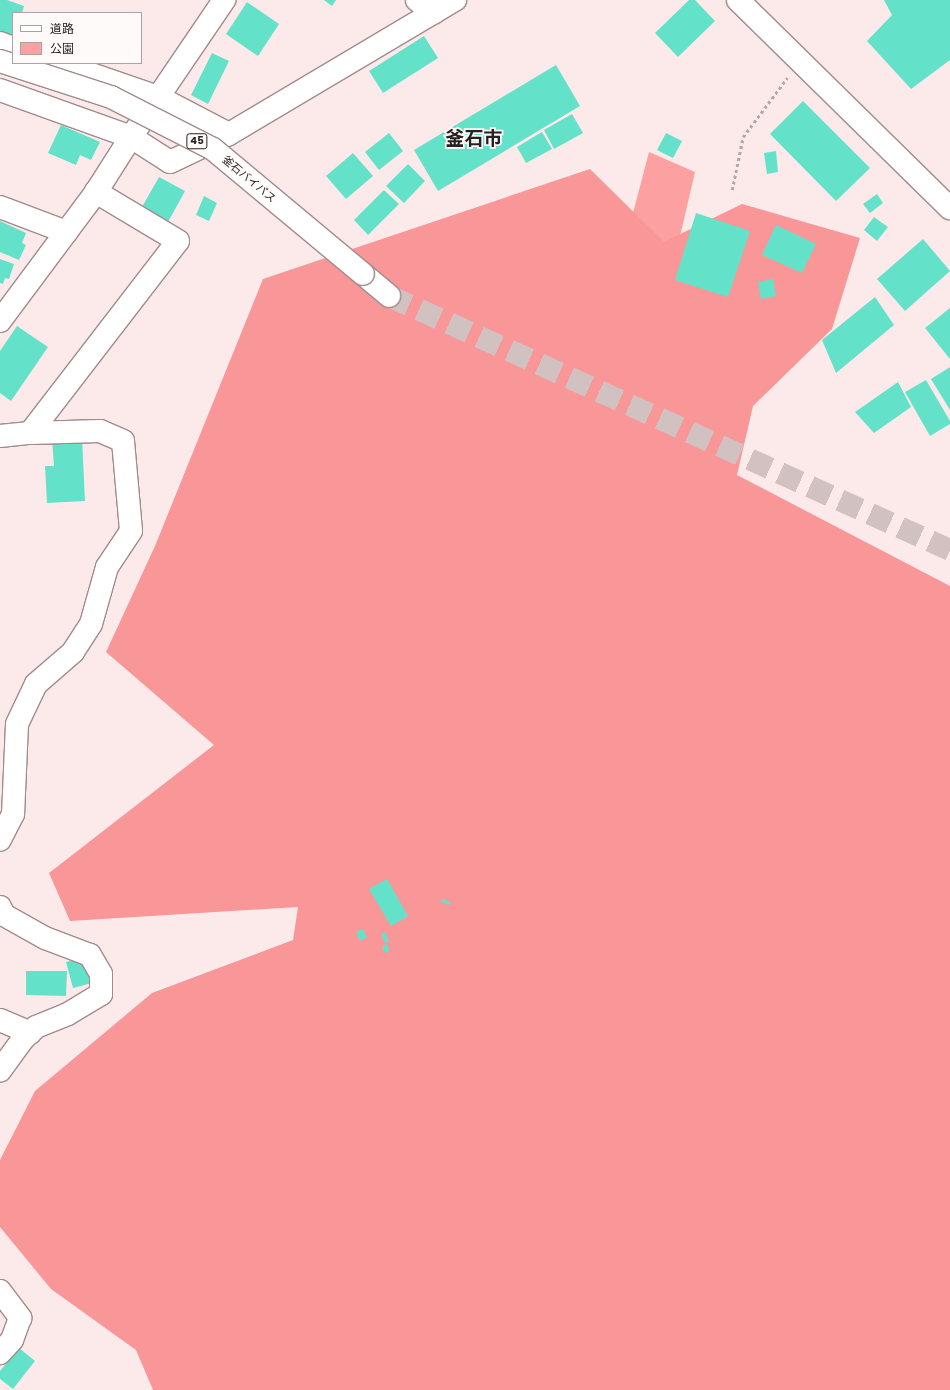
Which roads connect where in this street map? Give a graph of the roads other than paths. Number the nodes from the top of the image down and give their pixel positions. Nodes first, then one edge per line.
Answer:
1 (224, 0) edge
2 (416, 0) edge
3 (455, 0) edge
4 (738, 0) edge
5 (434, 13) junction
6 (0, 43) edge
7 (12, 48) edge
8 (0, 61) edge
9 (62, 64) edge
10 (0, 90) edge
11 (158, 97) junction
12 (229, 134) junction
13 (131, 137) junction
14 (96, 192) junction
15 (0, 207) edge
16 (950, 208) edge
17 (66, 232) junction
18 (389, 296) tunnel mouth
19 (4, 309) edge
20 (30, 433) junction
21 (0, 436) edge
22 (0, 840) edge
23 (0, 907) edge
24 (0, 1020) edge
25 (30, 1033) junction
26 (0, 1071) edge
27 (0, 1291) edge
28 (0, 1353) edge

1 - 11 main road
2 - 5 main road
3 - 5 main road
4 - 16 main road
5 - 12 main road
6 - 7 main road
8 - 18 main road, 釜石バイパス / 45, bridge
9 - 11 main road
10 - 13 main road
11 - 12 main road
11 - 13 main road
12 - 13 main road
13 - 14 main road
14 - 17 main road
14 - 20 main road
15 - 17 main road
17 - 19 main road
20 - 21 main road
20 - 22 main road
23 - 25 main road
24 - 25 main road
25 - 26 main road
27 - 28 main road

